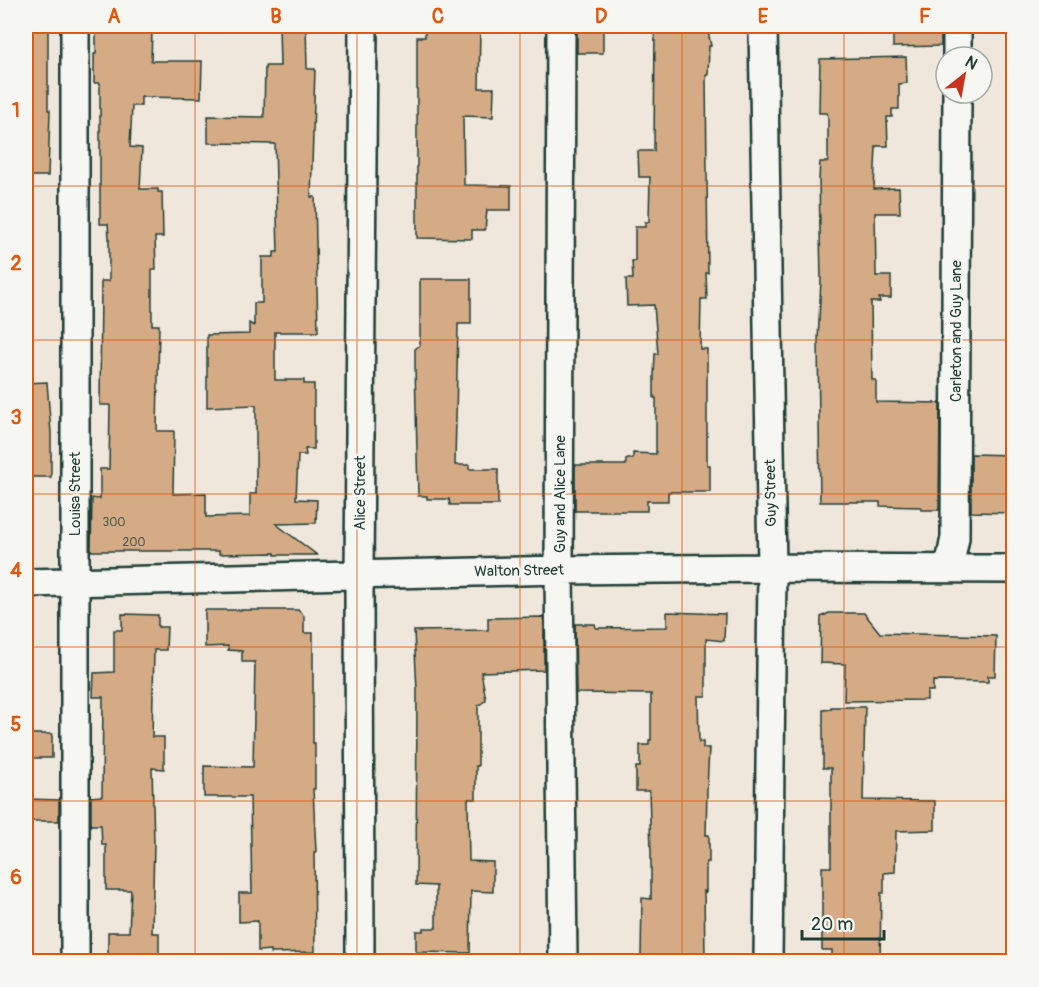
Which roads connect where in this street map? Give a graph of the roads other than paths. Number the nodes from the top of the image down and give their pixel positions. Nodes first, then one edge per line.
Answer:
1 (75, 26) edge
2 (363, 26) edge
3 (561, 26) edge
4 (763, 26) edge
5 (957, 26) edge
6 (957, 45) edge
7 (957, 105) edge
8 (772, 568) junction
9 (949, 568) junction
10 (1014, 569) edge
11 (559, 570) junction
12 (359, 576) junction
13 (26, 583) edge
14 (75, 583) junction
15 (75, 962) edge
16 (360, 962) edge
17 (563, 962) edge
18 (768, 962) edge

1 - 14 street, Louisa Street
2 - 12 street, Alice Street
3 - 11 street, Guy and Alice Lane
4 - 8 street, Guy Street
5 - 6 street
7 - 9 street, Carleton and Guy Lane
8 - 9 street, Walton Street
8 - 11 street, Walton Street
8 - 18 street, Guy Street
9 - 10 street, Walton Street
11 - 12 street, Walton Street
11 - 17 street, Guy and Alice Lane
12 - 14 street, Walton Street
12 - 16 street, Alice Street
13 - 14 street, Walton Street
14 - 15 street, Louisa Street

